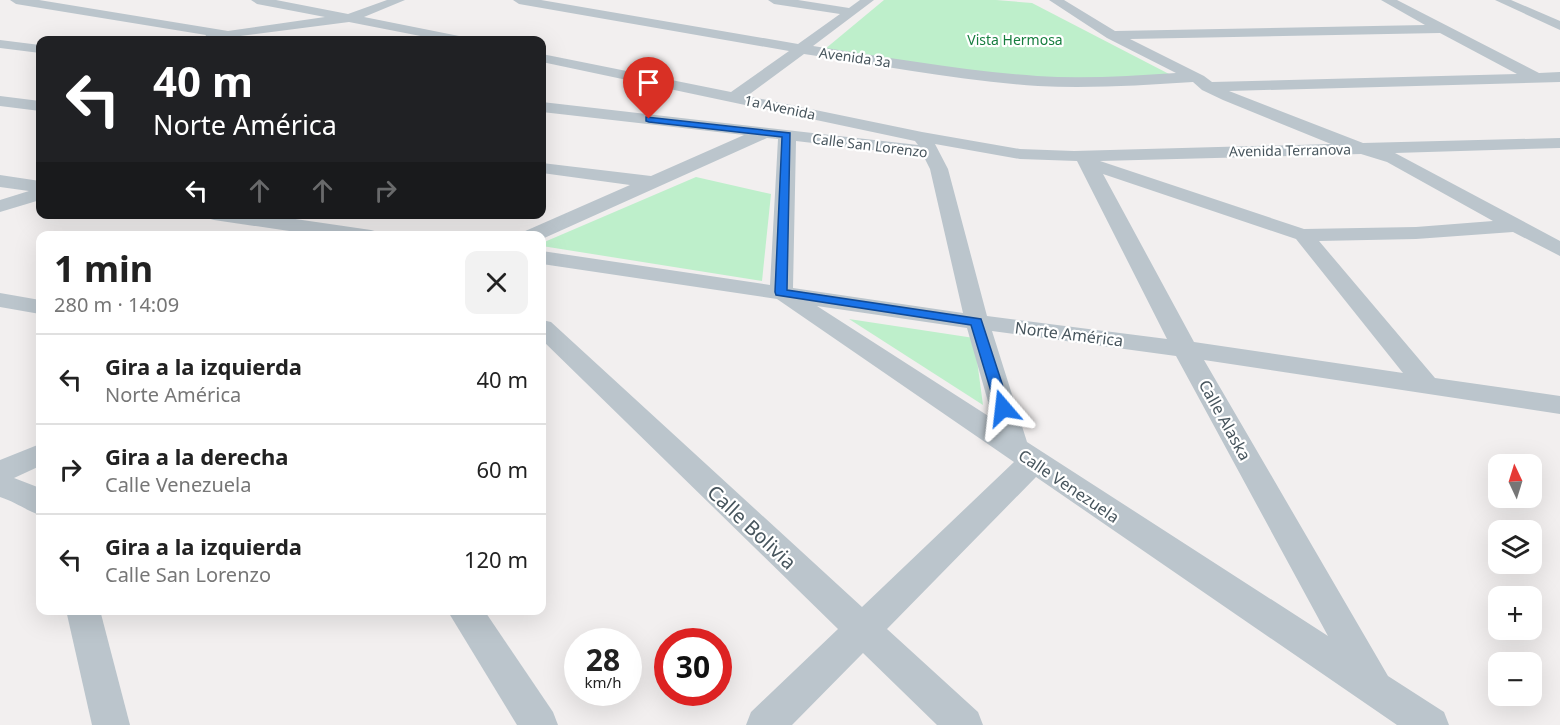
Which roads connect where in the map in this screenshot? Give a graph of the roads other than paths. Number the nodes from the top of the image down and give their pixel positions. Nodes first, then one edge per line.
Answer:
1 (16, 0) edge
2 (399, 0) edge
3 (519, 0) edge
4 (774, 0) edge
5 (868, 0) edge
6 (1387, 0) edge
7 (1501, 0) edge
8 (267, 1) edge
9 (1059, 1) edge
10 (851, 12) junction
11 (350, 18) junction
12 (1560, 26) edge
13 (1443, 29) junction
14 (229, 35) junction
15 (1112, 35) junction
16 (221, 36) edge
17 (439, 36) edge
18 (0, 44) edge
19 (36, 48) edge
20 (801, 49) junction
21 (546, 59) edge
22 (1560, 77) edge
23 (1535, 78) junction
24 (1206, 82) junction
25 (735, 98) junction
26 (0, 101) edge
27 (36, 106) edge
28 (546, 107) edge
29 (764, 133) junction
30 (787, 135) junction
31 (1560, 143) edge
32 (926, 144) junction
33 (1359, 149) junction
34 (1389, 153) junction
35 (1020, 154) joint
36 (1081, 159) junction
37 (546, 168) edge
38 (0, 181) edge
39 (654, 182) junction
40 (36, 186) edge
41 (36, 195) edge
42 (0, 206) edge
43 (250, 219) edge
44 (1514, 226) junction
45 (335, 231) edge
46 (542, 231) edge
47 (1303, 235) junction
48 (1560, 250) edge
49 (546, 259) edge
50 (781, 292) junction
51 (0, 300) edge
52 (36, 306) edge
53 (977, 322) junction
54 (546, 331) edge
55 (1185, 349) junction
56 (1426, 384) junction
57 (1560, 405) edge
58 (36, 456) edge
59 (1025, 456) junction
60 (0, 472) edge
61 (0, 486) edge
62 (36, 500) edge
63 (84, 615) edge
64 (467, 615) edge
65 (862, 630) junction
66 (1375, 689) junction
67 (111, 725) edge
68 (539, 725) edge
69 (765, 725) edge
70 (964, 725) edge
71 (1430, 725) edge

1 - 14 street
2 - 11 street
3 - 20 street, Avenida 3a
4 - 10 street
5 - 10 street
6 - 13 street
7 - 12 street
8 - 11 street
9 - 15 street
10 - 20 street
11 - 14 street
11 - 17 street
13 - 15 street
13 - 23 street
14 - 16 street
15 - 24 street
18 - 19 street
20 - 24 street, Avenida 3a
20 - 25 street
21 - 25 street, 1a Avenida
22 - 23 street, Avenida 3a
23 - 24 street, Avenida 3a
24 - 33 street
24 - 34 street
25 - 32 street, 1a Avenida
26 - 27 street
28 - 29 street, Calle San Lorenzo
29 - 30 street, Calle San Lorenzo
29 - 39 street
30 - 32 street, Calle San Lorenzo
30 - 50 street
31 - 34 street
32 - 35 street, Calle San Lorenzo
32 - 53 street
33 - 34 street
33 - 36 street, Avenida Terranova
34 - 44 street
35 - 36 street, Avenida Terranova
36 - 47 street
36 - 55 street, Calle Alaska
37 - 39 street
38 - 40 street
39 - 46 street
41 - 42 street
43 - 45 street
44 - 47 street
44 - 48 street
47 - 56 street
49 - 50 street, Norte América
50 - 53 street, Norte América
50 - 59 street, Calle Venezuela
51 - 52 street
53 - 55 street, Norte América
53 - 59 street
54 - 65 street, Calle Bolivia
55 - 56 street, Norte América
55 - 66 street, Calle Alaska
56 - 57 street, Norte América
58 - 60 street
59 - 65 street
59 - 66 street, Calle Venezuela
61 - 62 street
63 - 67 street
64 - 68 street
65 - 69 street
65 - 70 street, Calle Bolivia
66 - 71 street, Calle Venezuela

